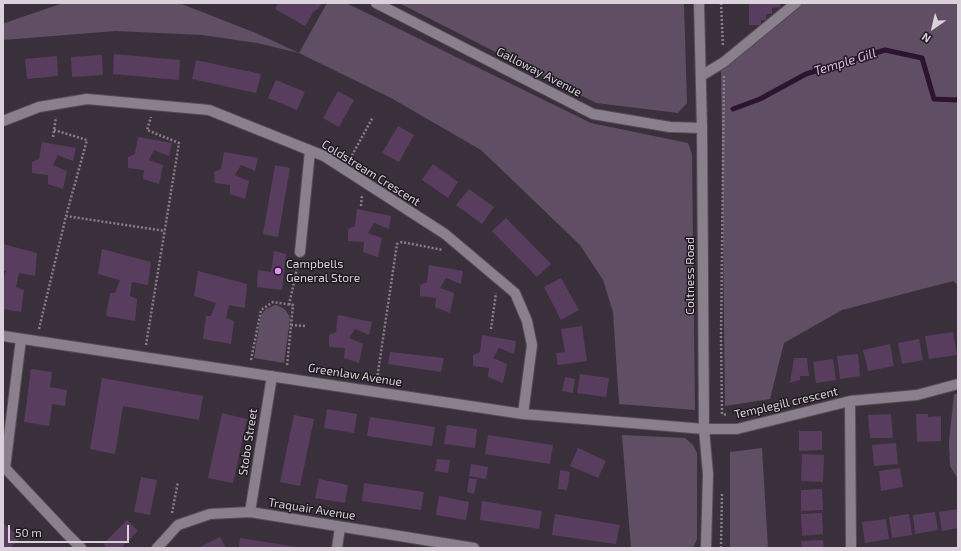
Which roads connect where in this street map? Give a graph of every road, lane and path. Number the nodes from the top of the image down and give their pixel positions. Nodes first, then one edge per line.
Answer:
1 (376, 3) edge
2 (700, 3) edge
3 (722, 3) edge
4 (796, 3) edge
5 (724, 62) junction
6 (701, 76) junction
7 (57, 104) junction
8 (154, 105) junction
9 (373, 117) dead end
10 (3, 121) edge
11 (702, 128) junction
12 (54, 130) junction
13 (53, 137) dead end
14 (310, 151) junction
15 (344, 169) junction
16 (66, 216) junction
17 (165, 231) junction
18 (451, 240) junction
19 (300, 252) joint
20 (498, 279) junction
21 (289, 305) junction
22 (291, 325) junction
23 (306, 326) dead end
24 (491, 329) dead end
25 (3, 336) edge
26 (21, 339) junction
27 (36, 341) junction
28 (144, 357) junction
29 (248, 372) junction
30 (272, 376) junction
31 (286, 378) junction
32 (958, 384) edge
33 (375, 391) junction
34 (850, 401) junction
35 (523, 414) junction
36 (704, 429) junction
37 (736, 429) junction
38 (178, 482) dead end
39 (722, 489) dead end
40 (250, 512) junction
41 (340, 527) junction
42 (168, 536) junction
43 (81, 548) edge
44 (157, 548) edge
45 (336, 548) edge
46 (474, 548) edge
47 (706, 548) edge
48 (721, 548) edge
49 (850, 548) edge

1 - 11 street, Galloway Avenue
2 - 6 street, Coltness Road
3 - 5 path
4 - 5 street
5 - 6 street
5 - 37 path
6 - 11 street, Coltness Road
7 - 8 street, Coldstream Crescent
7 - 10 street, Coldstream Crescent
7 - 12 path
8 - 14 street, Coldstream Crescent
8 - 17 path
9 - 15 path
11 - 36 street, Coltness Road
12 - 13 path
12 - 16 path
14 - 15 street, Coldstream Crescent
14 - 19 street
15 - 18 street, Coldstream Crescent
16 - 17 path
16 - 27 path
17 - 28 path
18 - 20 street, Coldstream Crescent
18 - 33 path
19 - 21 path
20 - 24 path
20 - 35 street, Coldstream Crescent
21 - 22 path
21 - 29 path
22 - 23 path
22 - 31 path
25 - 26 street, Greenlaw Avenue
26 - 27 street, Greenlaw Avenue
26 - 43 street
27 - 28 street, Greenlaw Avenue
28 - 29 street, Greenlaw Avenue
29 - 30 street, Greenlaw Avenue
30 - 31 street, Greenlaw Avenue
30 - 40 street, Stobo Street
31 - 33 street, Greenlaw Avenue
32 - 34 street, Templegill crescent
33 - 35 street, Greenlaw Avenue
34 - 37 street, Templegill crescent
34 - 49 street, Templegill crescent
35 - 36 street, Greenlaw Avenue
36 - 37 street, Templegill crescent
36 - 47 street, Coltness Road
38 - 42 path
39 - 48 path
40 - 41 street, Traquair Avenue
40 - 42 street, Traquair Avenue
41 - 45 street
41 - 46 street, Traquair Avenue
42 - 44 street, Traquair Avenue

